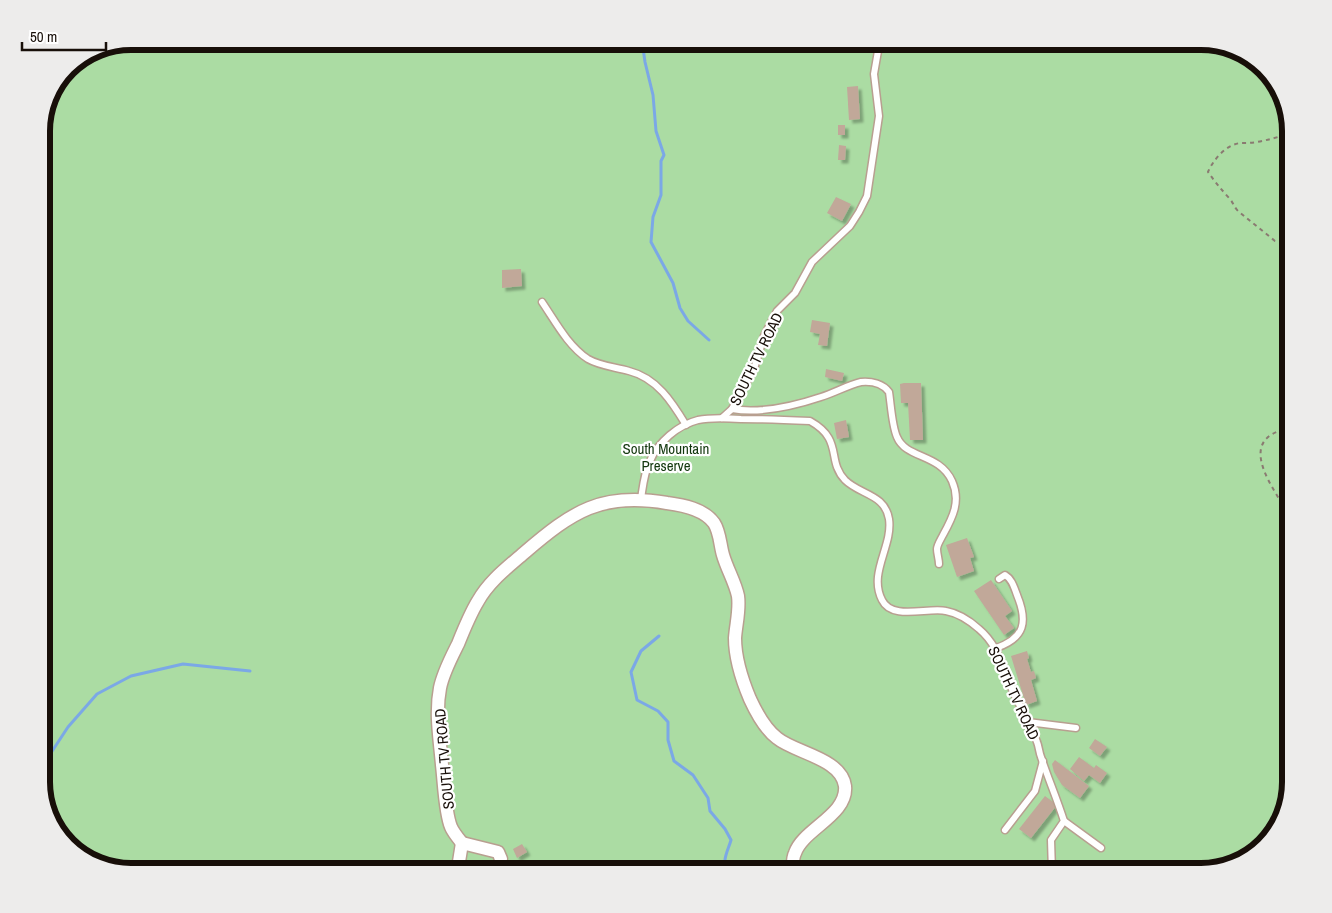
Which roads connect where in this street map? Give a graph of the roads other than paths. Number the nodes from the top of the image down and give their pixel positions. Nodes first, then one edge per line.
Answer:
1 (878, 50) edge
2 (542, 302) dead end
3 (732, 409) junction
4 (722, 418) junction
5 (686, 425) junction
6 (641, 499) junction
7 (940, 564) dead end
8 (999, 579) dead end
9 (996, 648) junction
10 (1028, 722) junction
11 (1076, 728) dead end
12 (1043, 761) junction
13 (1064, 821) junction
14 (1005, 830) dead end
15 (462, 842) junction
16 (1101, 848) dead end
17 (459, 863) edge
18 (501, 863) edge
19 (794, 863) edge
20 (1052, 863) edge

1 - 3 lane, SOUTH TV ROAD
2 - 5 lane
3 - 4 lane, SOUTH TV ROAD
3 - 7 lane
4 - 5 lane
4 - 9 lane, SOUTH TV ROAD
5 - 6 lane
6 - 15 street, SOUTH TV ROAD
6 - 19 street, SOUTH TV ROAD
8 - 9 lane
9 - 10 lane, SOUTH TV ROAD
10 - 11 lane
10 - 12 lane, SOUTH TV ROAD
12 - 13 lane, SOUTH TV ROAD
12 - 14 lane
13 - 16 lane
13 - 20 lane
15 - 17 street
15 - 18 street

